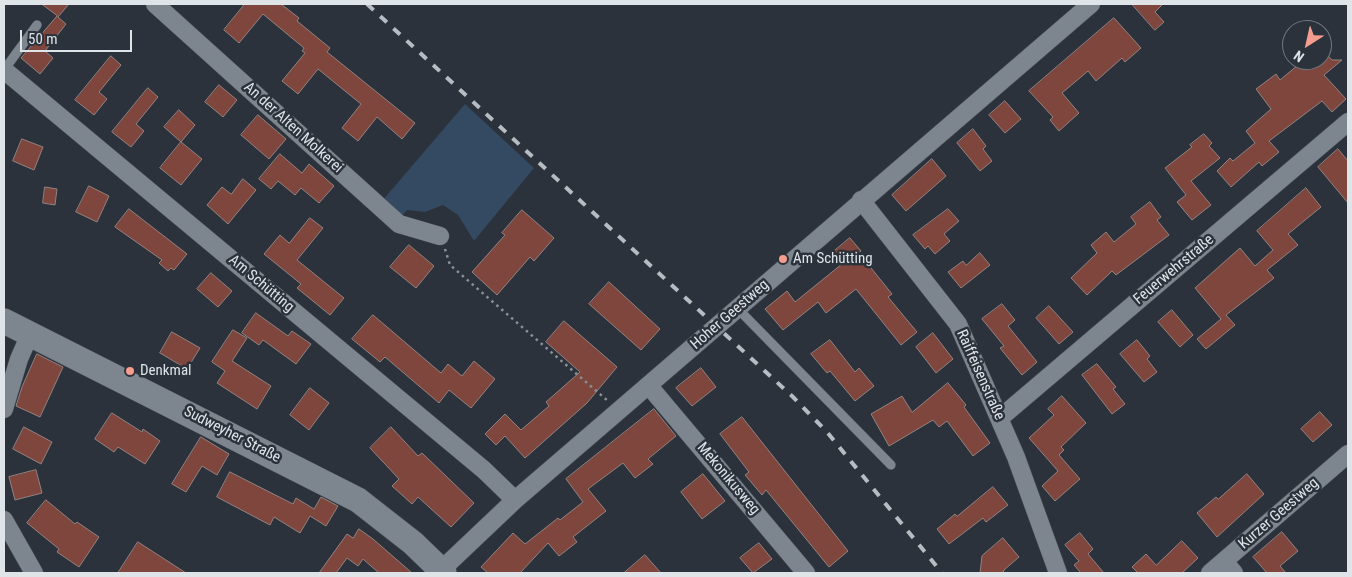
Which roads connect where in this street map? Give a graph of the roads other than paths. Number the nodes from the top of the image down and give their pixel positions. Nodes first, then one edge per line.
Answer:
1 (155, 4) edge
2 (1091, 4) edge
3 (37, 25) dead end
4 (4, 70) edge
5 (1348, 122) edge
6 (861, 200) junction
7 (440, 236) road end
8 (738, 308) junction
9 (4, 321) edge
10 (30, 334) junction
11 (649, 386) junction
12 (4, 410) edge
13 (1000, 418) junction
14 (1348, 454) edge
15 (891, 465) dead end
16 (515, 500) junction
17 (4, 520) edge
18 (1229, 567) edge
19 (441, 572) edge
20 (34, 573) edge
21 (806, 573) edge
22 (1058, 573) edge
23 (1210, 573) edge

1 - 7 street, An der Alten Molkerei
2 - 6 street, Hoher Geestweg
3 - 4 lane
4 - 16 street, Am Schütting
5 - 13 street, Feuerwehrstraße
6 - 8 street, Hoher Geestweg
6 - 13 street, Raiffeisenstraße
8 - 11 street, Hoher Geestweg
8 - 15 lane
9 - 10 street, Sudweyher Straße
10 - 12 street
10 - 19 street, Sudweyher Straße
11 - 16 street, Hoher Geestweg
11 - 21 street, Mekonikusweg
13 - 22 street, Raiffeisenstraße
14 - 18 street, Kurzer Geestweg
16 - 19 street, Hoher Geestweg
17 - 20 street
18 - 23 street, Kurzer Geestweg

